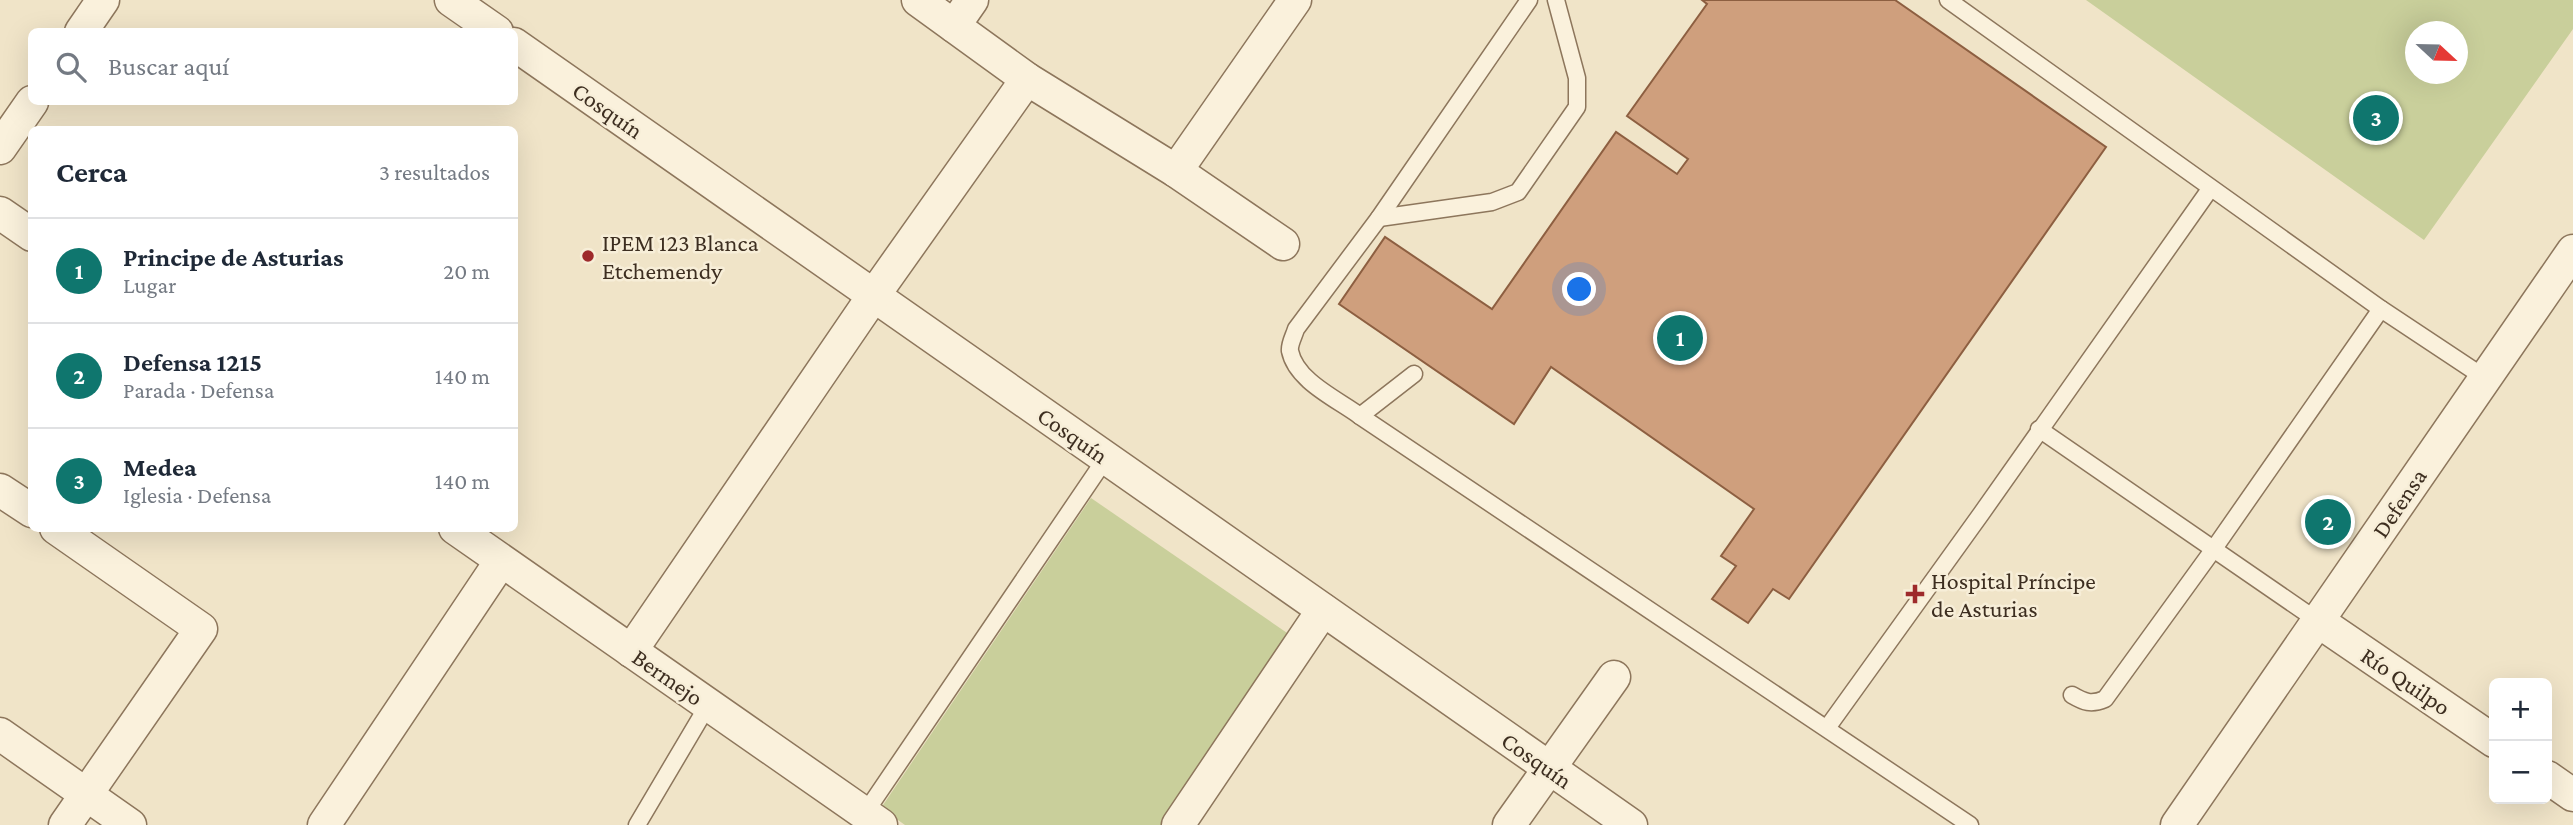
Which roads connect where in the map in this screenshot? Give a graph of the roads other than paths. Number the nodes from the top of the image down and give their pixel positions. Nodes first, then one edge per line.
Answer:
1 (103, 0) edge
2 (452, 0) edge
3 (918, 0) edge
4 (972, 0) edge
5 (1295, 0) edge
6 (1528, 0) edge
7 (1556, 0) edge
8 (1948, 0) edge
9 (954, 26) junction
10 (84, 28) edge
11 (490, 28) edge
12 (518, 47) edge
13 (1027, 79) junction
14 (30, 105) edge
15 (0, 148) edge
16 (1176, 171) junction
17 (2210, 189) junction
18 (0, 213) edge
19 (1379, 218) junction
20 (28, 231) edge
21 (1283, 244) dead end
22 (2573, 251) edge
23 (874, 295) junction
24 (2381, 309) junction
25 (1414, 374) dead end
26 (2485, 378) junction
27 (1360, 416) junction
28 (2039, 429) junction
29 (1106, 458) junction
30 (0, 489) edge
31 (28, 508) edge
32 (62, 532) edge
33 (461, 532) edge
34 (2213, 550) junction
35 (501, 561) junction
36 (1323, 610) junction
37 (2318, 621) junction
38 (631, 651) junction
39 (1614, 677) dead end
40 (2072, 695) dead end
41 (708, 705) junction
42 (1826, 728) junction
43 (0, 734) edge
44 (2489, 738) edge
45 (1549, 768) junction
46 (2552, 780) edge
47 (86, 794) junction
48 (2573, 795) edge
49 (873, 819) edge
50 (65, 825) edge
51 (130, 825) edge
52 (324, 825) edge
53 (637, 825) edge
54 (1178, 825) edge
55 (1509, 825) edge
56 (1631, 825) edge
57 (1970, 825) edge
58 (2177, 825) edge

1 - 10 street
2 - 11 street
3 - 9 street
4 - 9 street
5 - 16 street
6 - 19 lane
7 - 19 lane
8 - 17 lane
9 - 13 street
12 - 23 street, Cosquín
13 - 16 street
13 - 23 street
14 - 15 street
16 - 21 street
17 - 24 lane
17 - 28 lane
18 - 20 street
19 - 27 lane
22 - 26 street, Defensa
23 - 29 street, Cosquín
23 - 38 street
24 - 26 lane
24 - 34 lane
25 - 27 lane
26 - 37 street, Defensa
27 - 42 lane
28 - 34 lane
28 - 42 lane
29 - 36 street, Cosquín
29 - 49 lane
30 - 31 street
32 - 47 street
33 - 35 street, Bermejo
34 - 37 lane
34 - 40 lane
35 - 38 street, Bermejo
35 - 52 street
36 - 45 street, Cosquín
36 - 54 street
37 - 44 street, Río Quilpo
37 - 58 street, Defensa
38 - 41 street, Bermejo
39 - 45 street
41 - 49 street, Bermejo
41 - 53 lane
42 - 57 lane
43 - 47 street
45 - 55 street
45 - 56 street, Cosquín
46 - 48 street
47 - 50 street
47 - 51 street

